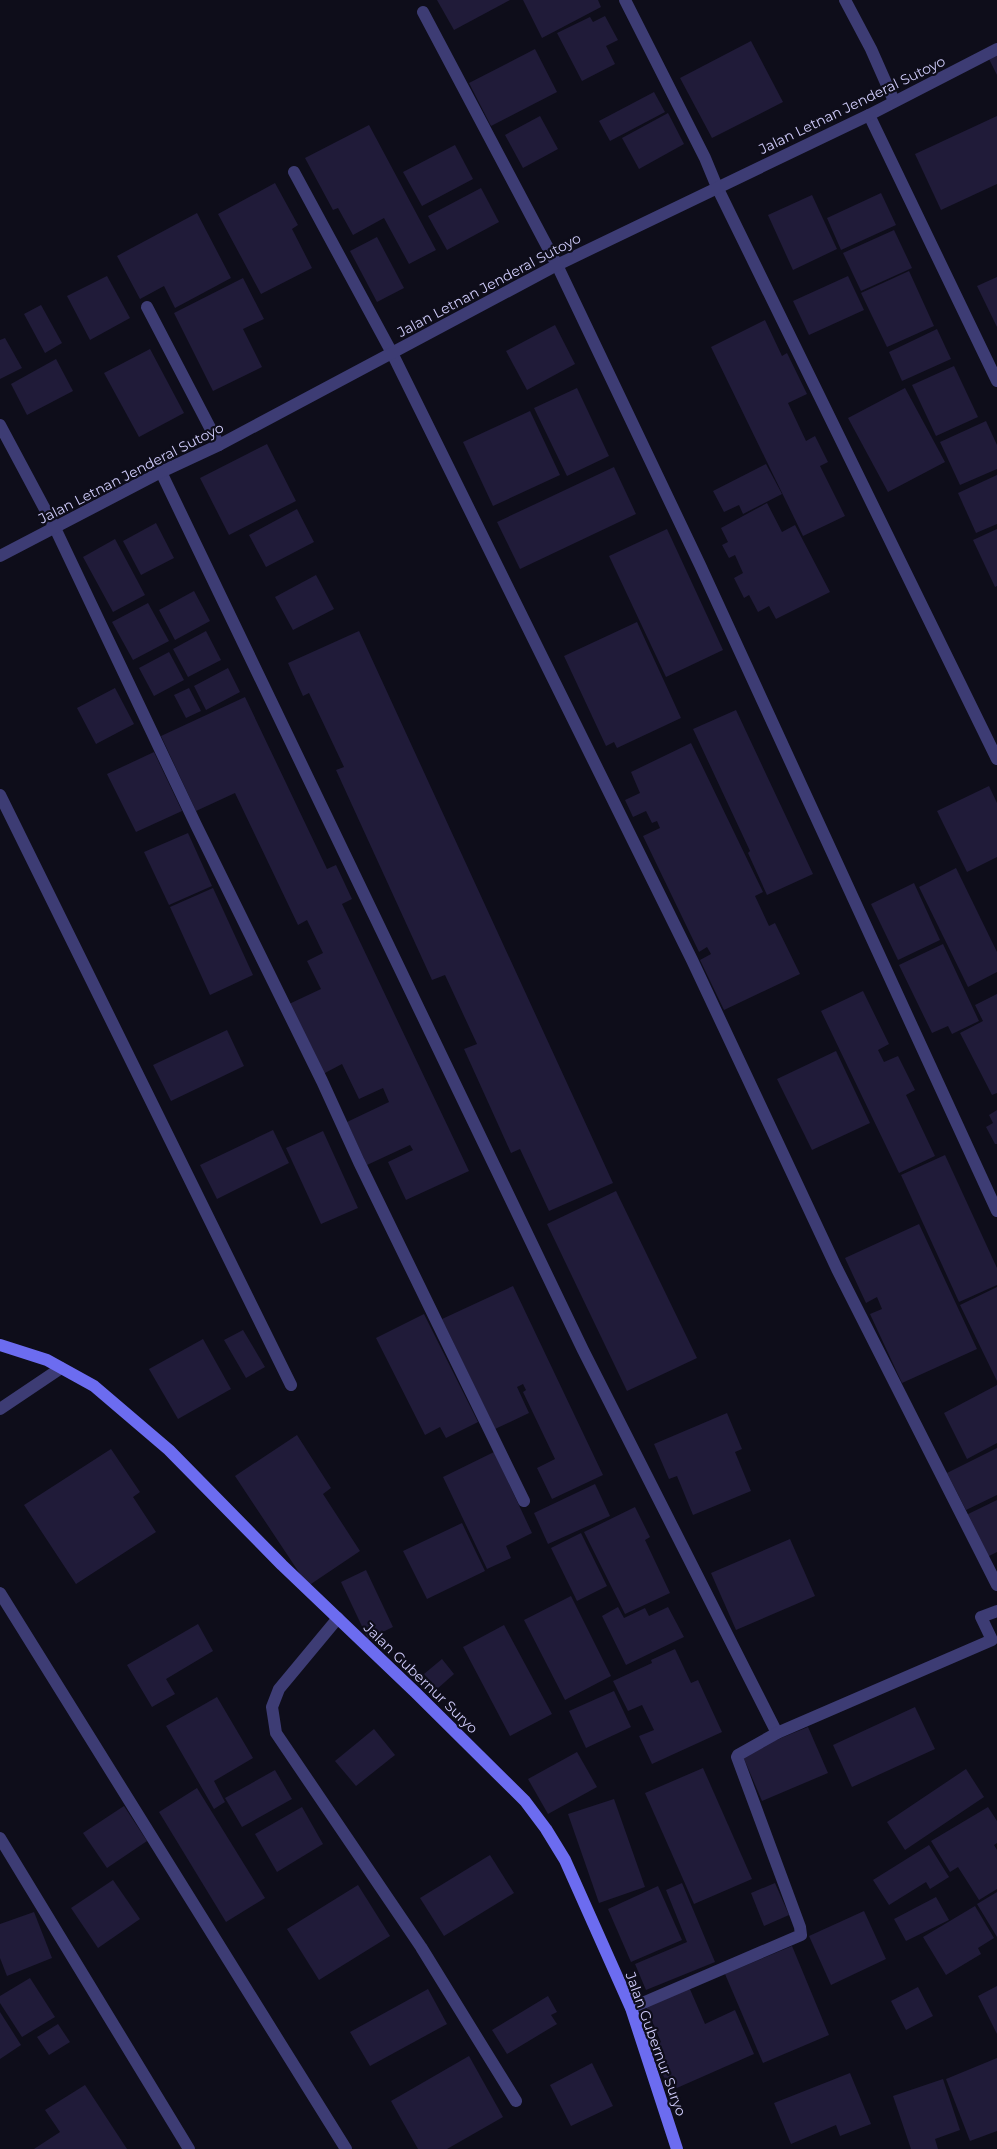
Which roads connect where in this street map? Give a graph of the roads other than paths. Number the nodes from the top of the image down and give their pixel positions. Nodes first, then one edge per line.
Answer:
1 (625, 0) edge
2 (845, 0) edge
3 (423, 12) dead end
4 (997, 50) edge
5 (894, 101) junction
6 (869, 115) junction
7 (294, 172) dead end
8 (717, 187) junction
9 (557, 265) junction
10 (147, 307) dead end
11 (392, 353) junction
12 (997, 381) edge
13 (0, 425) edge
14 (219, 445) junction
15 (161, 472) junction
16 (55, 528) junction
17 (0, 556) edge
18 (997, 759) edge
19 (0, 795) edge
20 (997, 1211) edge
21 (0, 1345) edge
22 (61, 1368) junction
23 (292, 1386) dead end
24 (0, 1409) edge
25 (524, 1501) dead end
26 (997, 1586) edge
27 (0, 1593) edge
28 (997, 1611) edge
29 (338, 1618) junction
30 (777, 1733) junction
31 (0, 1838) edge
32 (630, 2008) junction
33 (516, 2101) dead end
34 (189, 2149) edge
35 (346, 2149) edge
36 (677, 2149) edge

1 - 8 street
2 - 5 street
3 - 9 street
4 - 5 street, Jalan Letnan Jenderal Sutoyo
5 - 6 street, Jalan Letnan Jenderal Sutoyo
6 - 8 street, Jalan Letnan Jenderal Sutoyo
6 - 12 street
7 - 11 street
8 - 9 street, Jalan Letnan Jenderal Sutoyo
8 - 18 street
9 - 11 street, Jalan Letnan Jenderal Sutoyo
9 - 20 street
10 - 14 street
11 - 14 street, Jalan Letnan Jenderal Sutoyo
11 - 26 street
13 - 16 street
14 - 15 street, Jalan Letnan Jenderal Sutoyo
15 - 16 street, Jalan Letnan Jenderal Sutoyo
15 - 30 street
16 - 17 street, Jalan Letnan Jenderal Sutoyo
16 - 25 street
19 - 23 street
21 - 22 main road, Jalan Gubernur Suryo
22 - 24 street
22 - 29 main road, Jalan Gubernur Suryo
27 - 35 street
28 - 30 street
29 - 32 main road, Jalan Gubernur Suryo
29 - 33 street
30 - 32 street
31 - 34 street
32 - 36 main road, Jalan Gubernur Suryo

